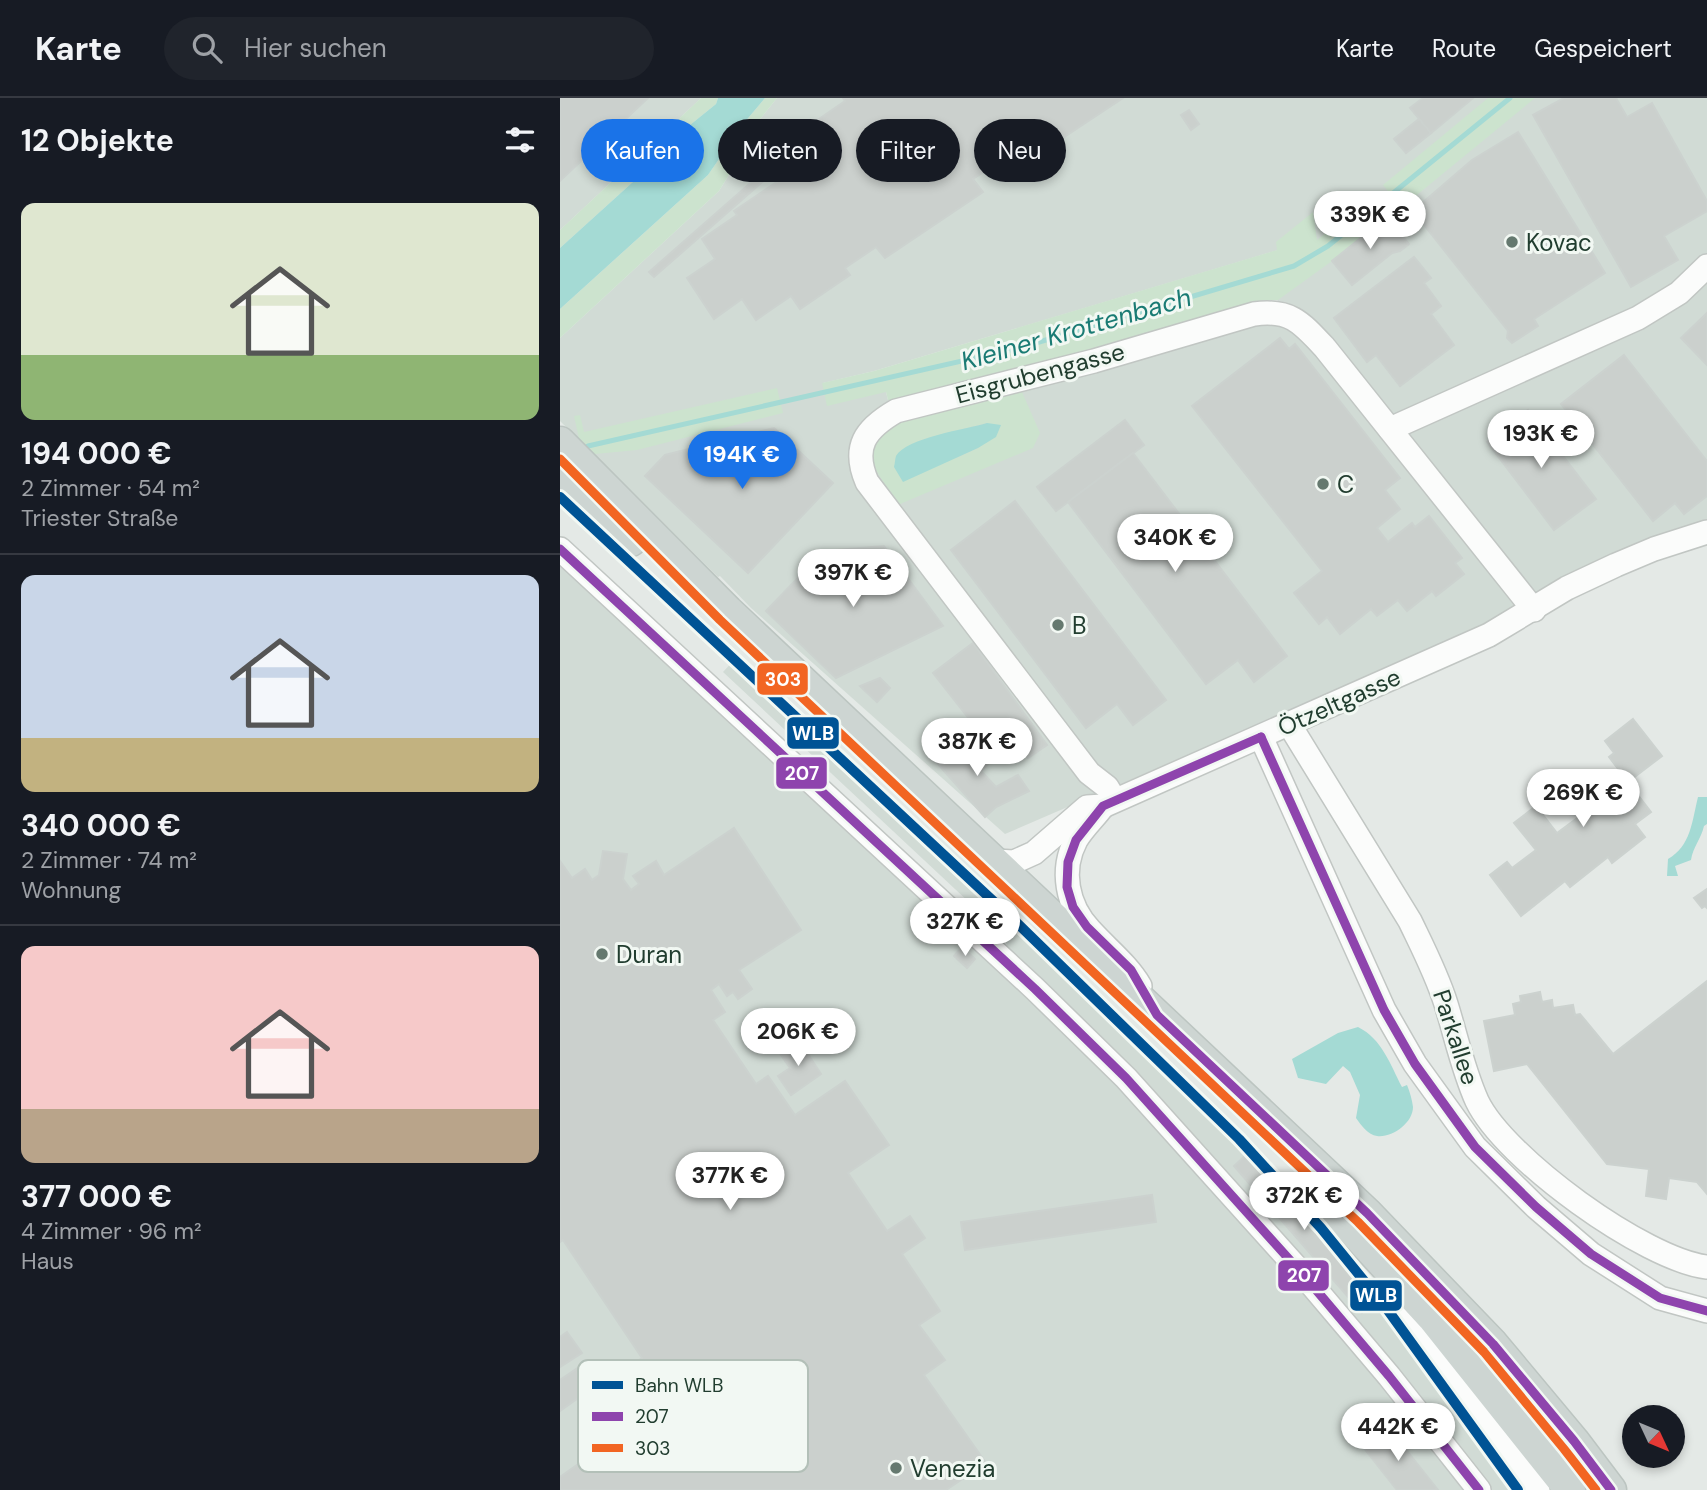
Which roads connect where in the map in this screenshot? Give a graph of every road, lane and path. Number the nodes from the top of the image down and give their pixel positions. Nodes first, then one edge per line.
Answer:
1 (1707, 266) edge
2 (1390, 429) junction
3 (560, 442) edge
4 (560, 475) edge
5 (1707, 531) edge
6 (560, 549) edge
7 (1534, 610) junction
8 (1289, 724) junction
9 (1261, 737) junction
10 (1109, 803) junction
11 (995, 861) junction
12 (1157, 1015) junction
13 (1518, 1150) junction
14 (1498, 1170) junction
15 (1342, 1217) junction
16 (1707, 1267) edge
17 (1707, 1311) edge
18 (1479, 1490) edge
19 (1538, 1490) edge
20 (1570, 1490) edge
21 (1611, 1490) edge

1 - 2 street
2 - 7 street, Eisgrubengasse
2 - 10 street, Eisgrubengasse
3 - 11 main road
4 - 15 main road
5 - 7 street, Ötzeltgasse
6 - 18 street
7 - 8 street, Ötzeltgasse
8 - 9 street, Ötzeltgasse
8 - 13 street, Parkallee
9 - 10 street, Ötzeltgasse
9 - 14 street, Parkallee
10 - 11 street, Ötzeltgasse
10 - 12 street, Ötzeltgasse
11 - 12 main road
12 - 21 main road
13 - 14 street
13 - 16 street, Parkallee
14 - 17 street, Parkallee
15 - 19 street
15 - 20 main road

